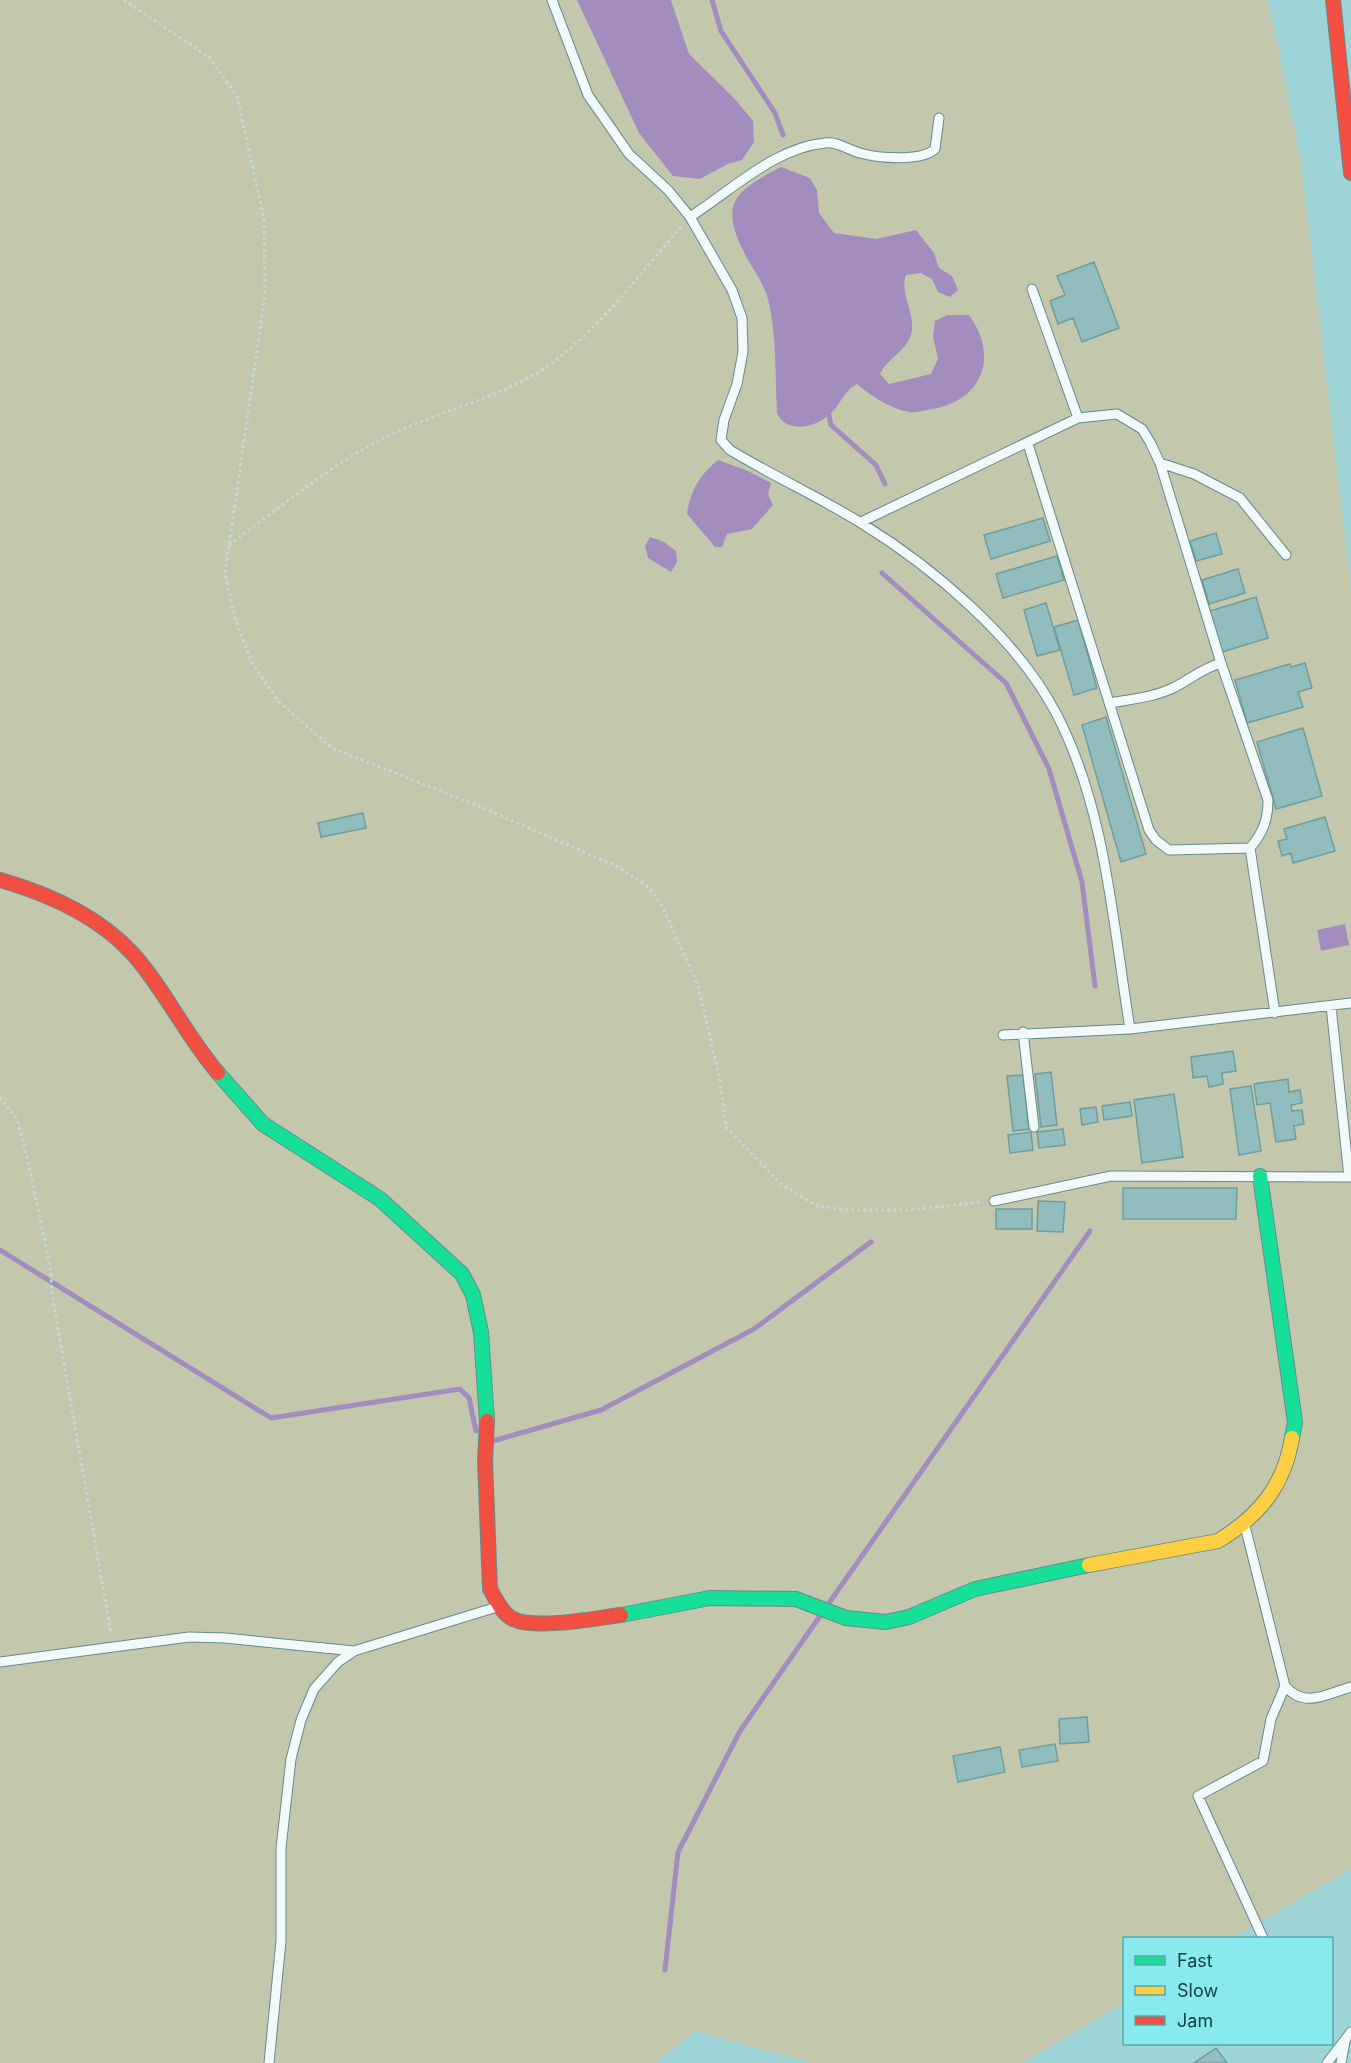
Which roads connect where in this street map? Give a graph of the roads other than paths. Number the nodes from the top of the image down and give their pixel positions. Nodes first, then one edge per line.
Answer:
1 (552, 0) edge
2 (1333, 0) edge
3 (939, 118) dead end
4 (1351, 172) edge
5 (690, 217) junction
6 (1032, 289) dead end
7 (1078, 418) junction
8 (1028, 444) junction
9 (1160, 463) junction
10 (861, 522) junction
11 (1286, 555) dead end
12 (1221, 663) junction
13 (1110, 703) junction
14 (1250, 848) junction
15 (0, 880) edge
16 (1351, 1003) edge
17 (1331, 1006) junction
18 (1275, 1013) junction
19 (1130, 1029) junction
20 (1023, 1032) junction
21 (1003, 1035) dead end
22 (1034, 1127) dead end
23 (1260, 1176) junction
24 (1350, 1177) edge
25 (994, 1201) road end
26 (1245, 1526) junction
27 (500, 1606) junction
28 (354, 1651) junction
29 (0, 1662) edge
30 (1285, 1686) junction
31 (1351, 1687) edge
32 (1263, 1937) edge
33 (1348, 2035) edge
34 (269, 2063) edge
35 (1327, 2063) edge
36 (1341, 2063) edge

1 - 5 lane
2 - 4 main road
3 - 5 lane
5 - 10 lane
6 - 7 lane
7 - 8 lane
7 - 9 lane
8 - 10 lane
8 - 13 lane
9 - 11 lane
9 - 12 lane
10 - 19 lane
12 - 13 lane
12 - 14 lane
13 - 14 lane
14 - 18 lane
15 - 27 main road
16 - 17 lane
17 - 18 lane
17 - 24 lane
18 - 19 lane
19 - 20 lane
20 - 21 lane
20 - 22 lane
23 - 24 lane
23 - 25 lane
23 - 26 main road
26 - 27 main road
26 - 30 lane
27 - 28 lane
28 - 29 lane
28 - 34 lane
30 - 31 lane
30 - 32 lane
33 - 35 lane
33 - 36 lane

